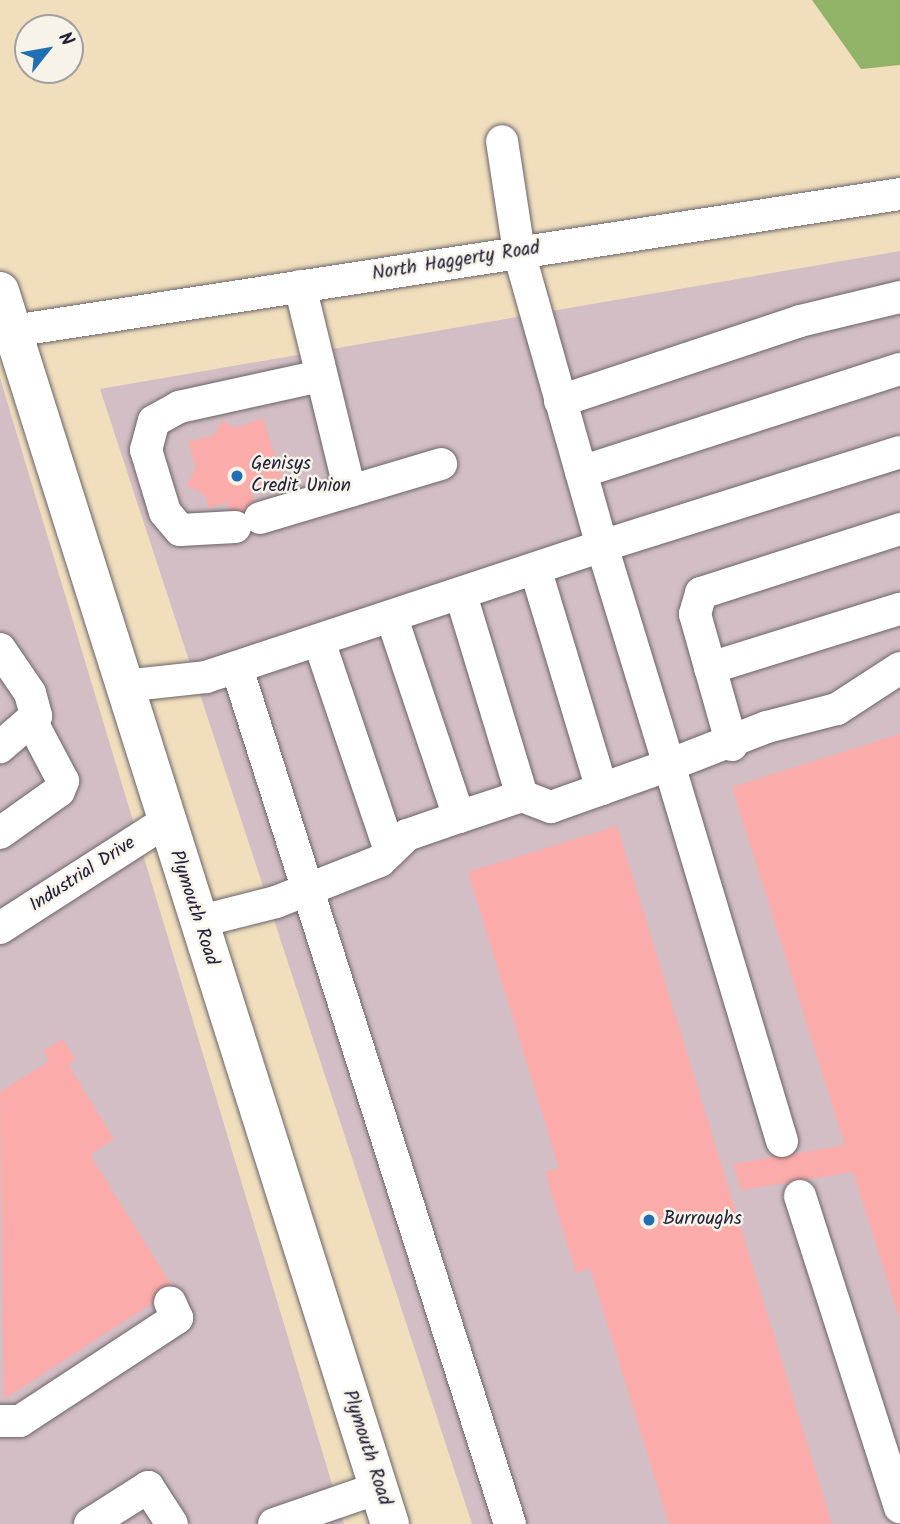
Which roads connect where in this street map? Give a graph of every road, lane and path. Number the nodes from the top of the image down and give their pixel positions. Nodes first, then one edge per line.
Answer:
1 (502, 141) dead end
2 (900, 194) edge
3 (519, 252) junction
4 (300, 286) junction
5 (0, 291) edge
6 (900, 297) edge
7 (13, 331) junction
8 (900, 369) edge
9 (320, 376) junction
10 (560, 401) junction
11 (900, 452) edge
12 (441, 464) dead end
13 (581, 472) junction
14 (350, 491) junction
15 (900, 528) edge
16 (603, 546) junction
17 (537, 571) junction
18 (461, 596) junction
19 (900, 609) edge
20 (392, 618) junction
21 (319, 641) junction
22 (0, 649) edge
23 (237, 668) junction
24 (710, 668) junction
25 (900, 668) edge
26 (122, 686) junction
27 (33, 724) junction
28 (732, 745) junction
29 (0, 747) edge
30 (669, 765) junction
31 (602, 789) junction
32 (522, 796) junction
33 (459, 817) junction
34 (165, 822) junction
35 (0, 833) edge
36 (390, 851) junction
37 (309, 885) junction
38 (197, 922) junction
39 (0, 928) edge
40 (782, 1141) dead end
41 (800, 1196) dead end
42 (170, 1302) dead end
43 (0, 1421) edge
44 (379, 1488) junction
45 (900, 1507) edge
46 (90, 1524) edge
47 (172, 1524) edge
48 (274, 1524) edge
49 (390, 1524) edge
50 (510, 1524) edge

1 - 3 street
2 - 3 street, North Haggerty Road
3 - 4 street, North Haggerty Road
3 - 10 street
4 - 7 street, North Haggerty Road
4 - 9 street
5 - 7 main road, Plymouth Road
6 - 10 street
7 - 26 main road, Plymouth Road
8 - 13 street
9 - 14 street
9 - 14 street
10 - 13 street
11 - 16 street
12 - 14 street
13 - 16 street
15 - 24 street
16 - 17 street
16 - 30 street
17 - 18 street
17 - 31 street
18 - 20 street
18 - 32 street
19 - 24 street
20 - 21 street
20 - 33 street
21 - 23 street
21 - 36 street
22 - 27 street
23 - 26 street
23 - 37 street
24 - 28 street
25 - 28 street
26 - 34 main road, Plymouth Road
27 - 29 street
27 - 35 street
28 - 30 street
30 - 31 street
30 - 40 street
31 - 32 street
32 - 33 street
33 - 36 street
34 - 38 main road, Plymouth Road
34 - 39 street, Industrial Drive
36 - 37 street
37 - 38 street
37 - 50 street
38 - 44 main road, Plymouth Road
41 - 45 street
42 - 43 street
44 - 48 street
44 - 49 main road, Plymouth Road
46 - 47 street

